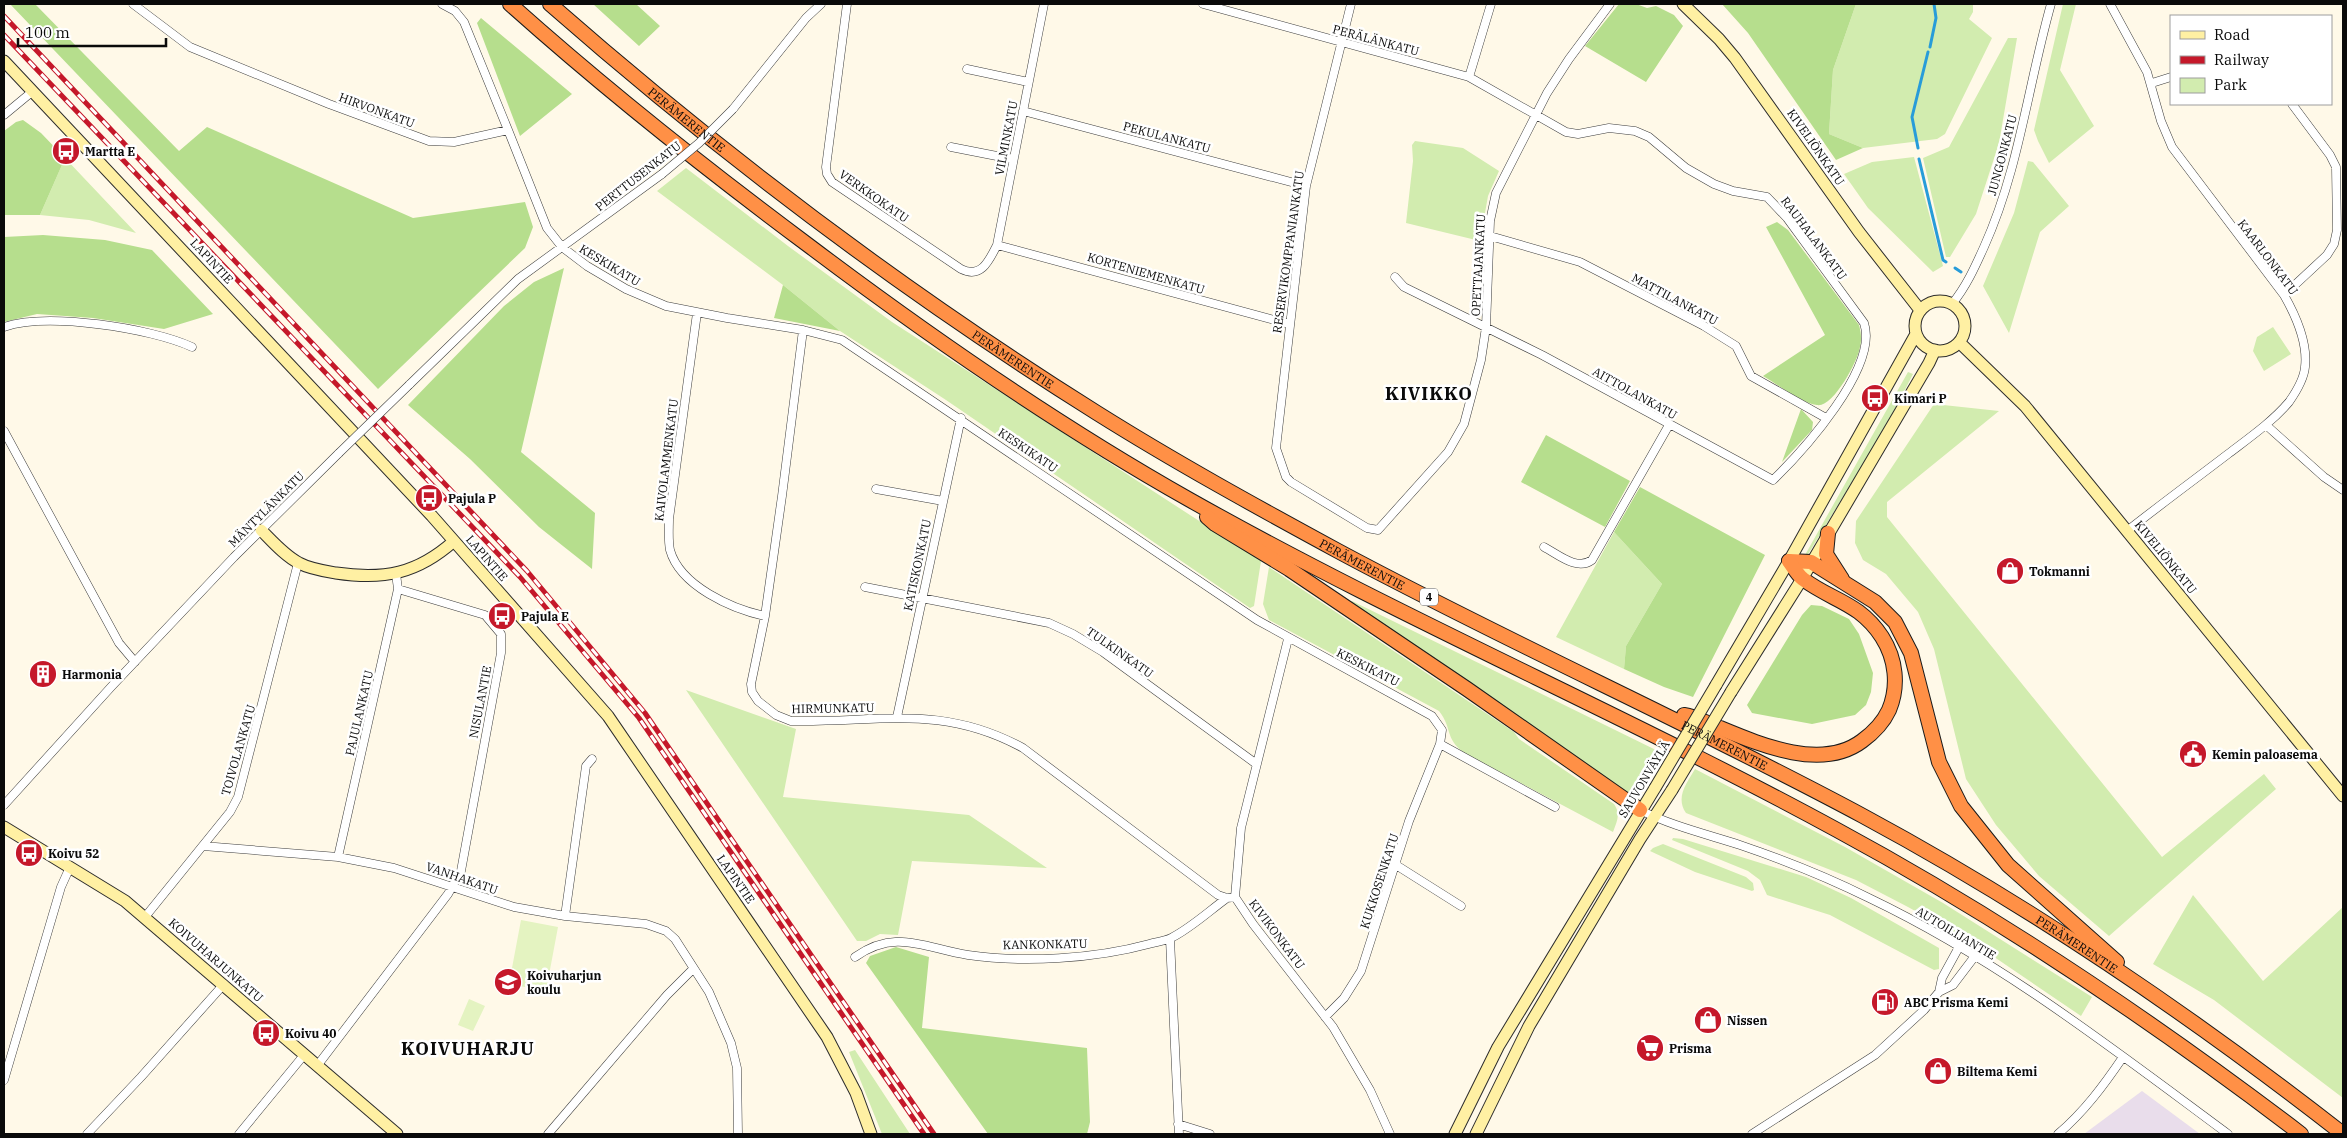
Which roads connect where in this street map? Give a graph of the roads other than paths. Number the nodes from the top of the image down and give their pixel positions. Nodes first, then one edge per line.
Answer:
1 (133, 4) edge
2 (442, 4) edge
3 (510, 4) edge
4 (550, 4) edge
5 (821, 4) edge
6 (847, 4) edge
7 (1044, 4) edge
8 (1204, 4) edge
9 (1351, 4) edge
10 (1491, 4) edge
11 (1610, 4) edge
12 (1683, 4) edge
13 (2051, 4) edge
14 (2110, 4) edge
15 (1343, 42) junction
16 (4, 61) edge
17 (967, 69) dead end
18 (1469, 77) junction
19 (2170, 77) edge
20 (1028, 82) junction
21 (2152, 83) junction
22 (33, 92) junction
23 (2293, 105) edge
24 (1022, 110) junction
25 (4, 115) edge
26 (1536, 115) junction
27 (508, 130) junction
28 (951, 147) dead end
29 (1012, 159) junction
30 (1306, 186) junction
31 (1490, 236) junction
32 (997, 245) junction
33 (562, 247) junction
34 (979, 271) joint
35 (1395, 277) dead end
36 (2284, 295) junction
37 (1952, 304) junction
38 (1920, 310) junction
39 (697, 313) junction
40 (1289, 324) junction
41 (4, 327) edge
42 (1486, 327) junction
43 (802, 330) junction
44 (1916, 334) junction
45 (1959, 342) junction
46 (192, 347) dead end
47 (1935, 350) junction
48 (961, 418) junction
49 (1826, 418) junction
50 (1669, 425) junction
51 (2266, 425) junction
52 (4, 431) edge
53 (1773, 480) joint
54 (876, 488) dead end
55 (2343, 490) edge
56 (1190, 500) junction
57 (943, 501) junction
58 (1382, 528) joint
59 (261, 530) junction
60 (2127, 531) junction
61 (1828, 533) junction
62 (454, 541) junction
63 (1544, 547) dead end
64 (1789, 561) junction
65 (1811, 562) junction
66 (298, 563) junction
67 (396, 574) junction
68 (1802, 578) junction
69 (1843, 582) junction
70 (865, 587) dead end
71 (398, 589) junction
72 (921, 599) junction
73 (765, 616) junction
74 (1288, 639) junction
75 (135, 662) junction
76 (1656, 710) junction
77 (897, 717) junction
78 (1440, 744) junction
79 (592, 759) dead end
80 (1255, 764) junction
81 (2343, 796) edge
82 (4, 806) edge
83 (1556, 807) dead end
84 (1640, 810) junction
85 (1654, 817) junction
86 (4, 827) edge
87 (203, 846) junction
88 (338, 857) junction
89 (1396, 865) junction
90 (70, 867) junction
91 (453, 886) junction
92 (1235, 897) junction
93 (1227, 898) junction
94 (1461, 906) dead end
95 (565, 916) junction
96 (145, 917) junction
97 (1170, 938) junction
98 (1959, 947) junction
99 (1975, 956) junction
100 (855, 957) dead end
101 (693, 969) junction
102 (2136, 982) junction
103 (224, 984) junction
104 (1939, 992) junction
105 (1326, 1017) junction
106 (304, 1055) junction
107 (2123, 1057) junction
108 (317, 1066) junction
109 (4, 1080) edge
110 (1178, 1124) junction
111 (87, 1134) edge
112 (239, 1134) edge
113 (397, 1134) edge
114 (548, 1134) edge
115 (738, 1134) edge
116 (871, 1134) edge
117 (1179, 1134) edge
118 (1210, 1134) edge
119 (1390, 1134) edge
120 (1455, 1134) edge
121 (1476, 1134) edge
122 (1752, 1134) edge
123 (2058, 1134) edge
124 (2228, 1134) edge
125 (2301, 1134) edge
126 (2343, 1134) edge

1 - 27 street, HIRVONKATU
2 - 27 street
3 - 56 highway, PERÄMERENTIE / 4
4 - 76 highway, PERÄMERENTIE / 4
5 - 33 street, PERTTUSENKATU, bridge
6 - 34 street, VERKKOKATU
7 - 20 street, VILMINKATU
8 - 15 street, PERÄLÄNKATU
9 - 15 street, RESERVIKOMPPANIANKATU
10 - 18 street
11 - 26 street, OPETTAJANKATU
12 - 38 main road, KIVELIÖNKATU
13 - 37 street, JUNGONKATU
14 - 21 street, KAARLONKATU
15 - 18 street, PERÄLÄNKATU
15 - 30 street, RESERVIKOMPPANIANKATU
16 - 22 main road, LAPINTIE
17 - 20 street
18 - 26 street, PERÄLÄNKATU
19 - 21 street
20 - 24 street, VILMINKATU
21 - 36 street, KAARLONKATU
22 - 25 street
22 - 62 main road, LAPINTIE
23 - 36 street
24 - 29 street, VILMINKATU
24 - 30 street, PEKULANKATU
26 - 31 street, OPETTAJANKATU
26 - 49 street, RAUHALANKATU
27 - 33 street
28 - 29 street
29 - 32 street, VILMINKATU
30 - 40 street, RESERVIKOMPPANIANKATU
31 - 42 street, OPETTAJANKATU
31 - 49 street, MATTILANKATU
32 - 34 street, VILMINKATU
32 - 40 street, KORTENIEMENKATU
33 - 39 street, KESKIKATU
33 - 59 street, MÄNTYLÄNKATU, bridge
35 - 42 street, AITTOLANKATU
36 - 51 street, KAARLONKATU
37 - 38 main road
37 - 45 main road
38 - 44 main road
39 - 43 street, KESKIKATU
39 - 73 street, KAIVOLAMMENKATU
40 - 58 street, RESERVIKOMPPANIANKATU
41 - 46 street
42 - 50 street, AITTOLANKATU
42 - 58 street, OPETTAJANKATU
43 - 48 street, KESKIKATU
43 - 73 street, HIRMUNKATU
44 - 47 main road
44 - 64 main road, SAUVONVÄYLÄ
45 - 47 main road
45 - 60 main road, KIVELIÖNKATU
47 - 61 main road
48 - 57 street, KATISKONKATU
48 - 74 street, KESKIKATU
49 - 53 street, RAUHALANKATU
50 - 53 street, AITTOLANKATU
50 - 63 street
51 - 55 street
51 - 60 street, KAARLONKATU
52 - 75 street
54 - 57 street
56 - 84 highway
56 - 125 highway, PERÄMERENTIE / 4
57 - 72 street, KATISKONKATU
59 - 66 main road
59 - 75 street, MÄNTYLÄNKATU
60 - 81 main road, KIVELIÖNKATU
61 - 65 main road
61 - 69 highway
62 - 67 main road
62 - 116 main road, LAPINTIE
64 - 65 highway
64 - 68 highway
64 - 84 main road, SAUVONVÄYLÄ, bridge
65 - 68 main road
65 - 69 highway
66 - 67 main road
66 - 87 street, TOIVOLANKATU
67 - 71 street, PAJULANKATU
68 - 76 highway
68 - 85 main road, bridge
69 - 102 highway
70 - 72 street, TULKINKATU
71 - 88 street, PAJULANKATU
71 - 91 street, NISULANTIE
72 - 77 street, KATISKONKATU
72 - 80 street, TULKINKATU
73 - 77 street, HIRMUNKATU
74 - 78 street, KESKIKATU
74 - 80 street, KIVIKONKATU
75 - 82 street, MÄNTYLÄNKATU
76 - 102 highway, PERÄMERENTIE / 4
77 - 93 street, HIRMUNKATU
78 - 83 street
78 - 89 street, KUKKOSENKATU
79 - 95 street
80 - 92 street, KIVIKONKATU
84 - 85 street, AUTOILIJANTIE
84 - 120 main road, SAUVONVÄYLÄ
85 - 98 street, AUTOILIJANTIE
85 - 121 main road
86 - 90 main road, KOIVUHARJUNKATU
87 - 88 street, VANHAKATU
87 - 96 street, TOIVOLANKATU
88 - 91 street, VANHAKATU
89 - 94 street
89 - 105 street, KUKKOSENKATU
90 - 96 main road, KOIVUHARJUNKATU
90 - 109 street
91 - 95 street, VANHAKATU
91 - 108 street, NISULANTIE
92 - 93 street
92 - 105 street, KIVIKONKATU
93 - 97 street, KANKONKATU
95 - 101 street, VANHAKATU
96 - 103 main road, KOIVUHARJUNKATU
97 - 100 street, KANKONKATU
97 - 110 street
98 - 99 street, AUTOILIJANTIE
98 - 104 street
99 - 104 street
99 - 107 street, AUTOILIJANTIE
101 - 114 street
101 - 115 street, VANHAKATU
102 - 126 highway, PERÄMERENTIE / 4
103 - 106 main road, KOIVUHARJUNKATU
103 - 111 street
104 - 122 street
105 - 119 street, KIVIKONKATU
106 - 108 main road, KOIVUHARJUNKATU
106 - 112 street
107 - 123 street
107 - 124 street, AUTOILIJANTIE
108 - 113 main road, KOIVUHARJUNKATU
110 - 117 street
110 - 118 street

